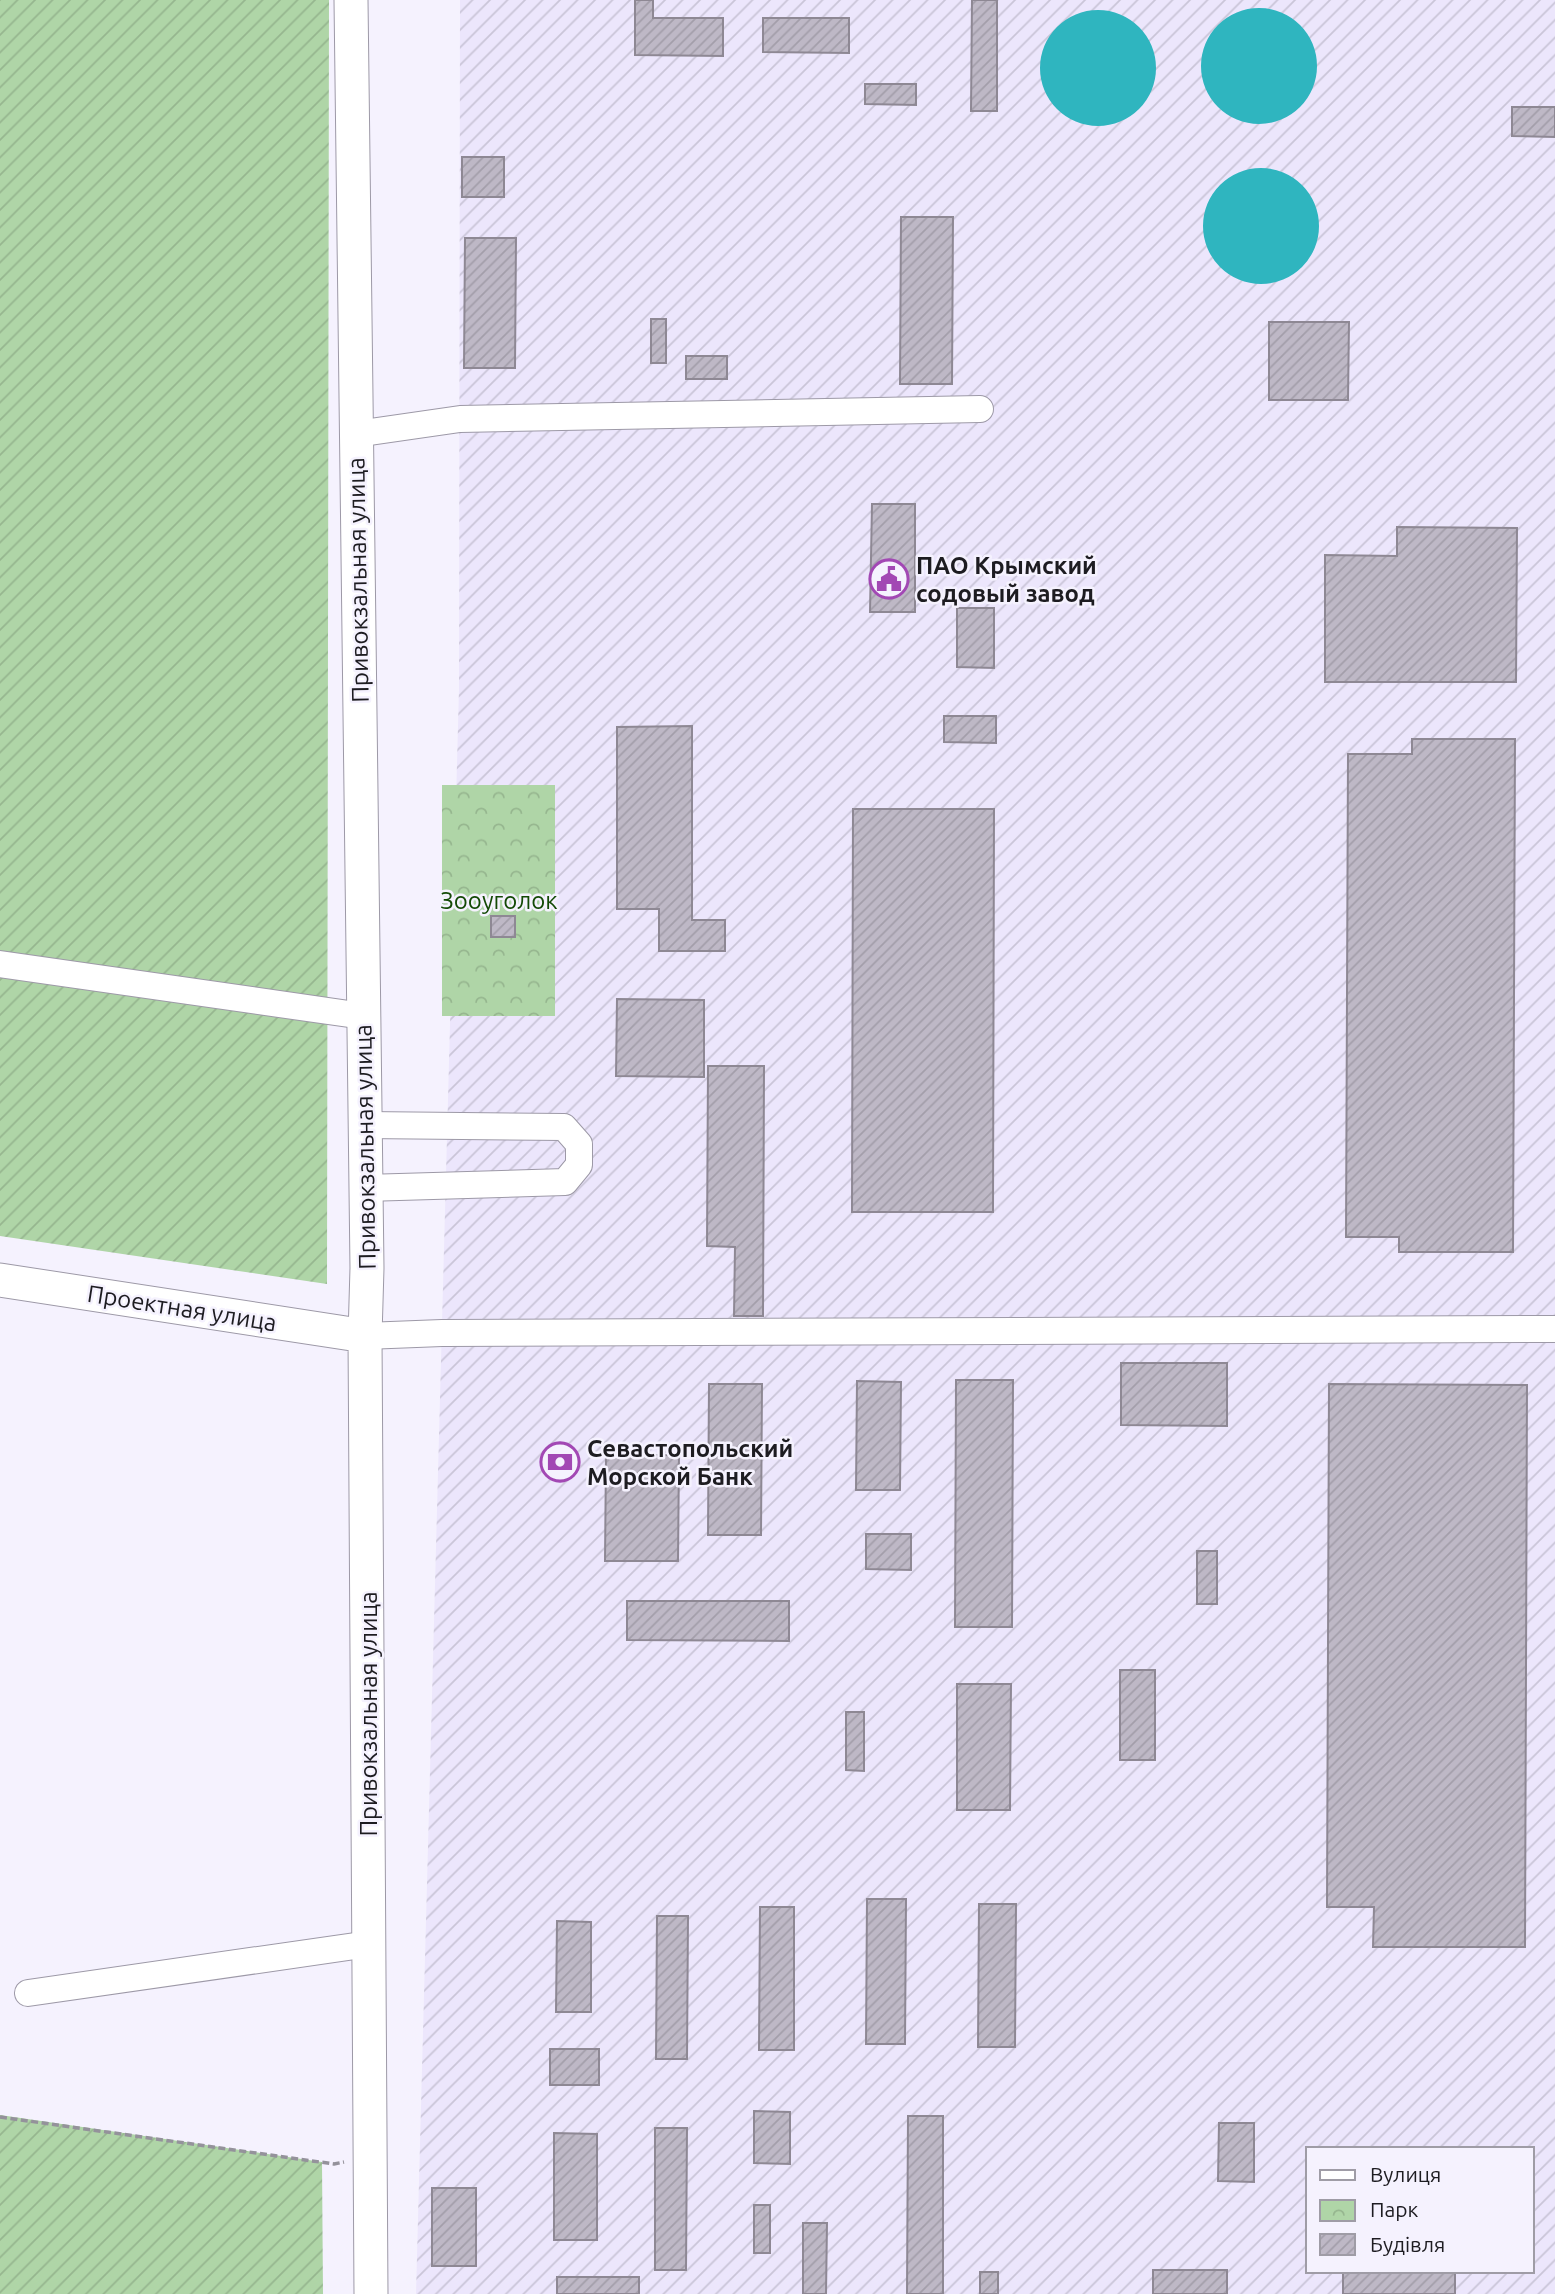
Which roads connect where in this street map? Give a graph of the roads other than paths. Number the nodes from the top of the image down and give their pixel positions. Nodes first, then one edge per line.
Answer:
1 (351, 0) edge
2 (980, 409) dead end
3 (356, 434) junction
4 (0, 964) edge
5 (363, 1016) junction
6 (365, 1125) junction
7 (365, 1188) junction
8 (0, 1280) edge
9 (1555, 1329) edge
10 (365, 1336) junction
11 (369, 1944) junction
12 (28, 1993) dead end
13 (371, 2294) edge

1 - 3 main road, Привокзальная улица
2 - 3 lane
3 - 5 main road, Привокзальная улица
4 - 5 lane
5 - 6 main road, Привокзальная улица
6 - 7 main road, Привокзальная улица
6 - 7 lane
7 - 10 main road, Привокзальная улица
8 - 10 main road, Проектная улица
9 - 10 lane
10 - 11 main road, Привокзальная улица
11 - 12 lane
11 - 13 main road, Привокзальная улица

